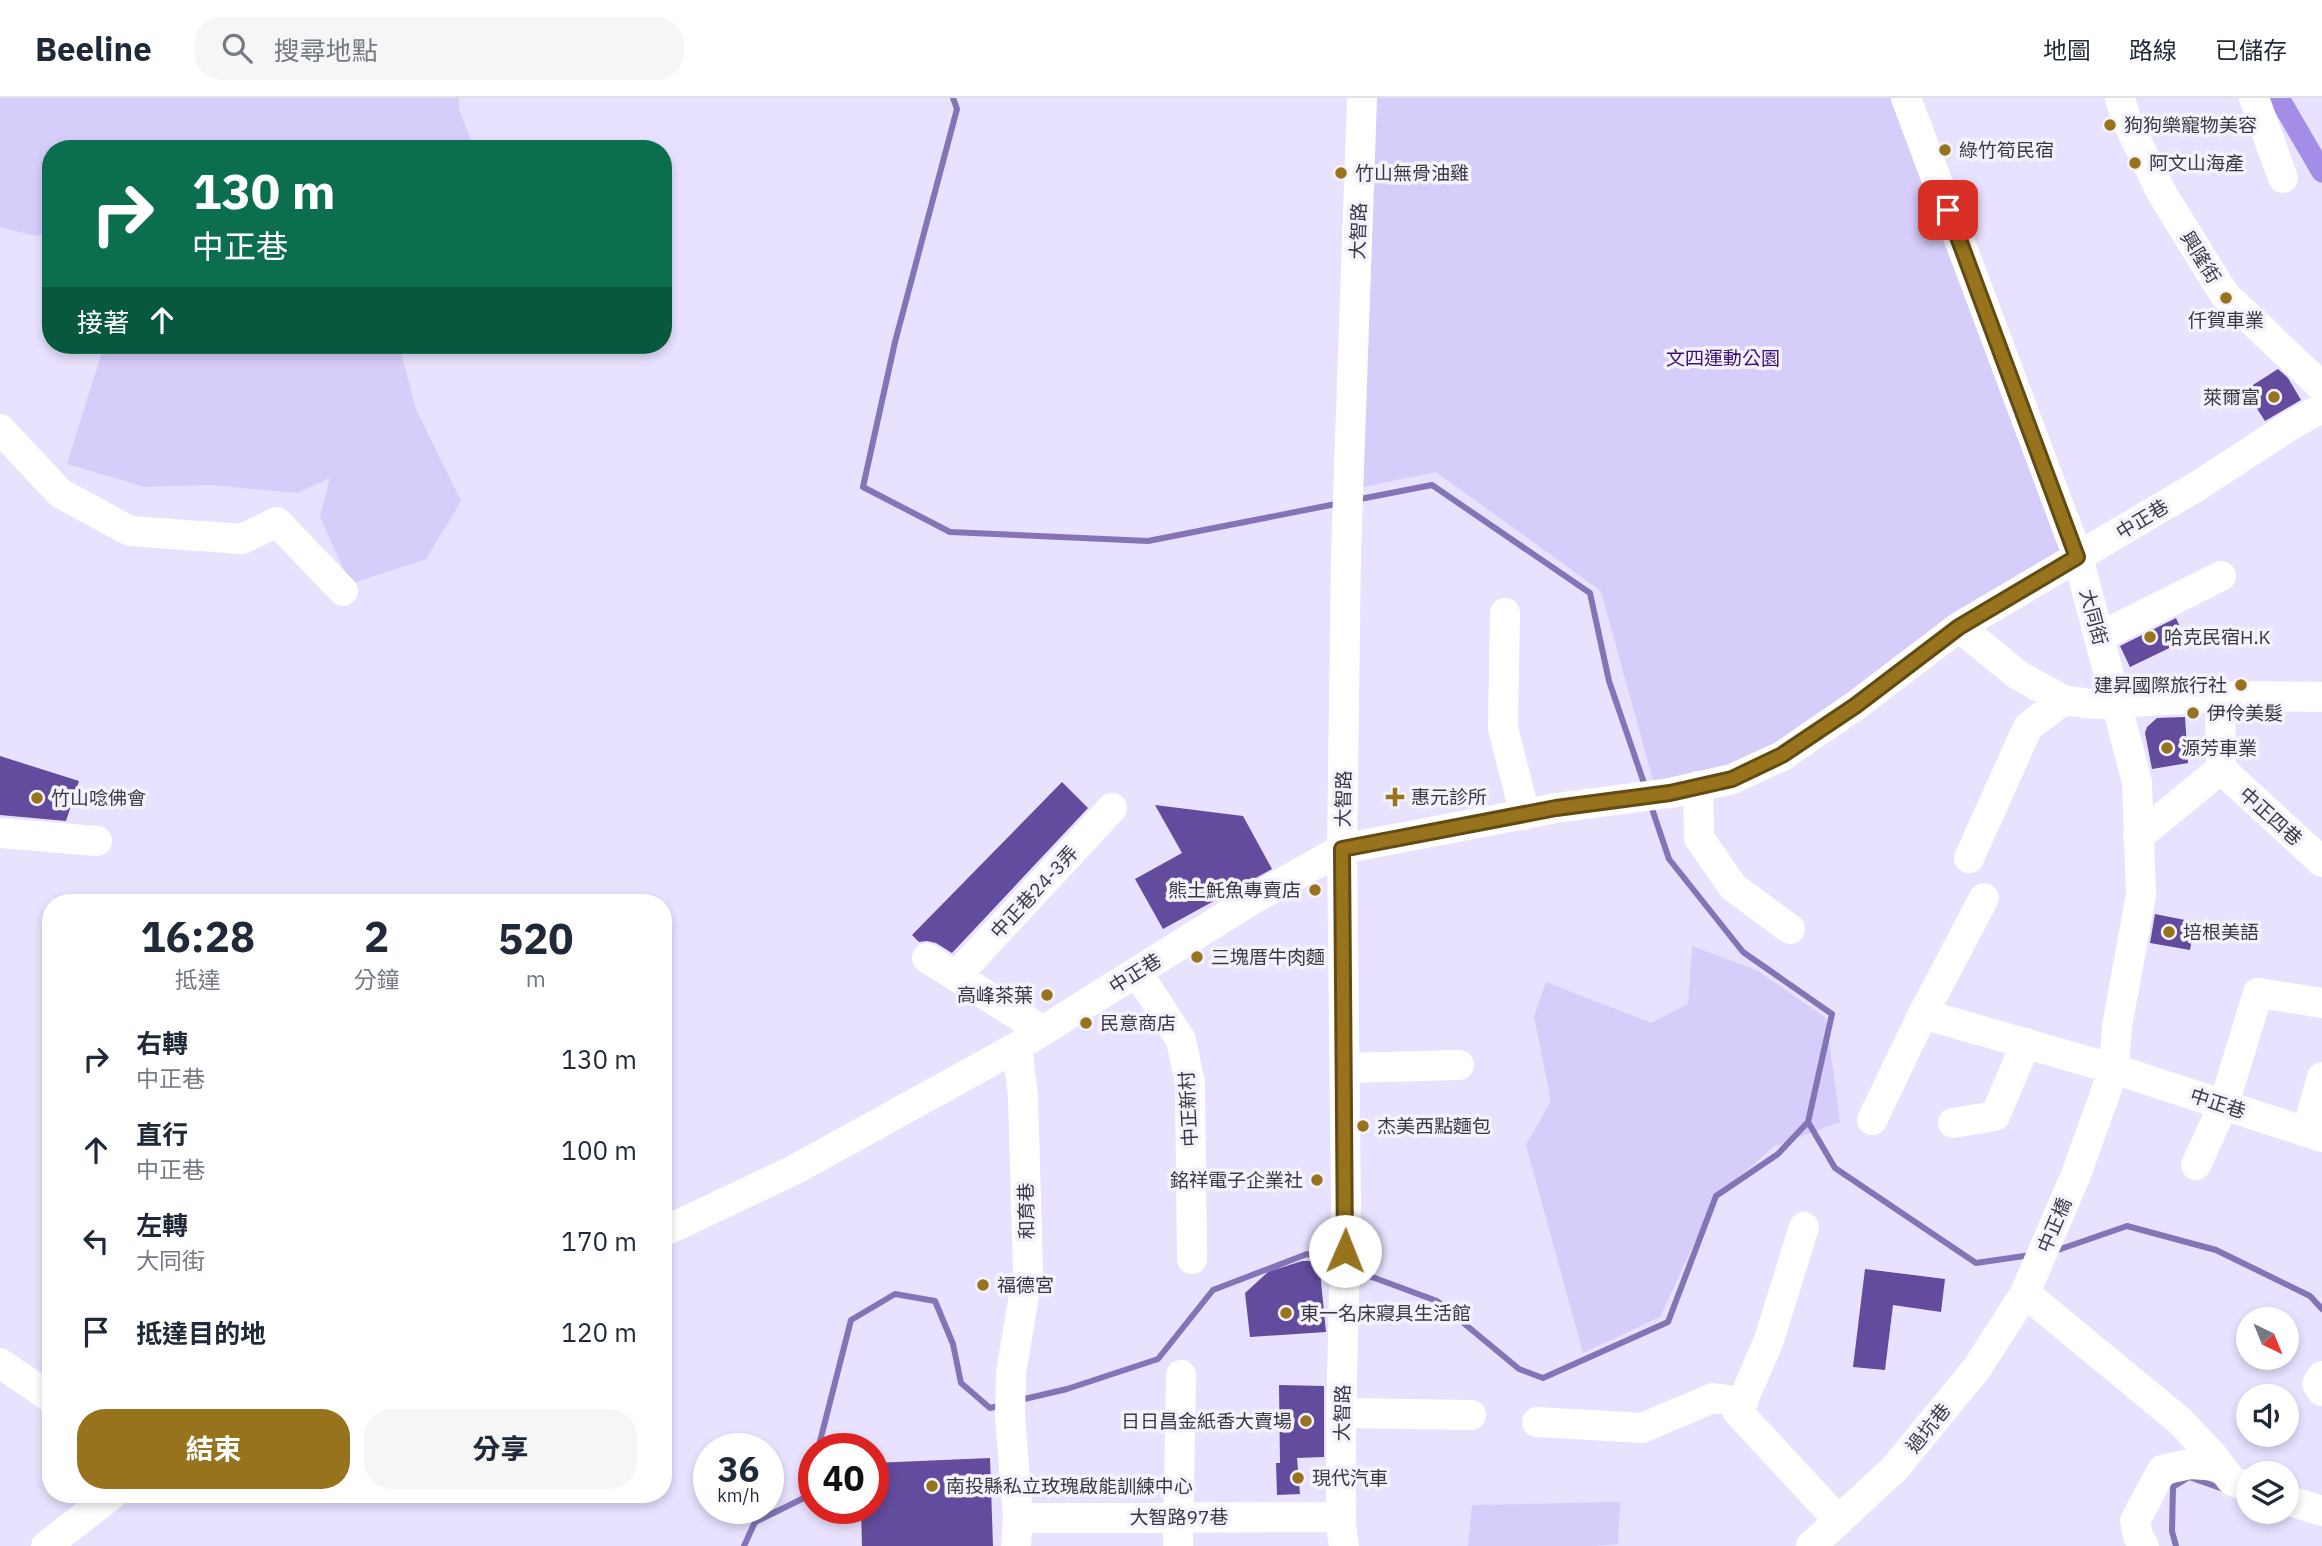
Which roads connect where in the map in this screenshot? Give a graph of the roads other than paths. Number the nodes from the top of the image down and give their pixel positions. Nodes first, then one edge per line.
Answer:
1 (1362, 98) edge
2 (1906, 98) edge
3 (2120, 98) edge
4 (2254, 98) edge
5 (2283, 178) dead end
6 (2322, 387) edge
7 (2322, 408) edge
8 (0, 429) edge
9 (2077, 557) junction
10 (2221, 576) dead end
11 (344, 592) dead end
12 (1505, 613) dead end
13 (1959, 627) junction
14 (2099, 637) junction
15 (2322, 697) edge
16 (2220, 698) junction
17 (2063, 700) junction
18 (2118, 704) junction
19 (2221, 769) junction
20 (1698, 786) junction
21 (1112, 808) dead end
22 (1525, 815) junction
23 (0, 833) edge
24 (2138, 837) junction
25 (97, 841) dead end
26 (1342, 849) junction
27 (1969, 858) dead end
28 (2322, 862) edge
29 (1984, 898) dead end
30 (1790, 929) dead end
31 (927, 958) dead end
32 (1137, 972) junction
33 (956, 976) junction
34 (2322, 1003) edge
35 (1923, 1014) junction
36 (1043, 1031) junction
37 (2026, 1043) junction
38 (1017, 1047) junction
39 (1459, 1065) dead end
40 (1345, 1068) junction
41 (2114, 1069) junction
42 (2322, 1077) edge
43 (2224, 1104) junction
44 (1872, 1120) dead end
45 (1952, 1122) dead end
46 (2315, 1134) edge
47 (2196, 1165) dead end
48 (1804, 1227) dead end
49 (672, 1228) edge
50 (1192, 1259) dead end
51 (2030, 1283) junction
52 (0, 1363) edge
53 (1181, 1375) dead end
54 (2322, 1376) edge
55 (2322, 1391) edge
56 (42, 1392) edge
57 (1742, 1402) junction
58 (1342, 1413) junction
59 (1471, 1415) dead end
60 (1537, 1422) dead end
61 (2220, 1466) junction
62 (2236, 1483) edge
63 (101, 1503) edge
64 (2299, 1504) edge
65 (2322, 1511) edge
66 (1839, 1521) junction
67 (1342, 1531) edge
68 (1017, 1532) edge
69 (1179, 1532) edge
70 (46, 1546) edge
71 (1811, 1546) edge
72 (2144, 1546) edge

1 - 26 street, 大智路
2 - 9 street, 大同街
3 - 6 street, 興隆街
4 - 5 street
7 - 9 street, 中正巷
8 - 11 street
9 - 13 street, 中正巷
9 - 14 street, 大同街
10 - 14 street
12 - 22 street
13 - 17 street
13 - 20 street, 中正巷
14 - 18 street, 大同街
15 - 16 street
16 - 18 street
16 - 19 street
17 - 18 street
17 - 27 street
18 - 24 street
19 - 24 street
19 - 28 street, 中正四巷
20 - 22 street, 中正巷
20 - 30 street
21 - 33 street, 中正巷24-3弄
22 - 26 street, 中正巷
23 - 25 street
24 - 41 street
26 - 32 street, 中正巷
26 - 40 street, 大智路
29 - 35 street
31 - 33 street
32 - 36 street, 中正巷
32 - 50 street, 中正新村
33 - 36 street
34 - 43 street
35 - 37 street, 中正巷
35 - 44 street
36 - 38 street, 中正巷
37 - 41 street, 中正巷
37 - 45 street
38 - 49 street, 中正巷
38 - 68 street, 和育巷
39 - 40 street
40 - 58 street, 大智路
41 - 43 street, 中正巷
41 - 51 street, 中正橋
42 - 46 street
43 - 46 street, 中正巷
43 - 47 street
48 - 57 street
51 - 61 street
51 - 66 street, 過坑巷
52 - 56 street
53 - 69 street
54 - 55 street
57 - 60 street
57 - 66 street
58 - 59 street
58 - 67 street, 大智路
61 - 62 street
61 - 72 street
63 - 70 street
64 - 65 street
66 - 71 street, 過坑巷
67 - 69 street, 大智路97巷
68 - 69 street, 大智路97巷

